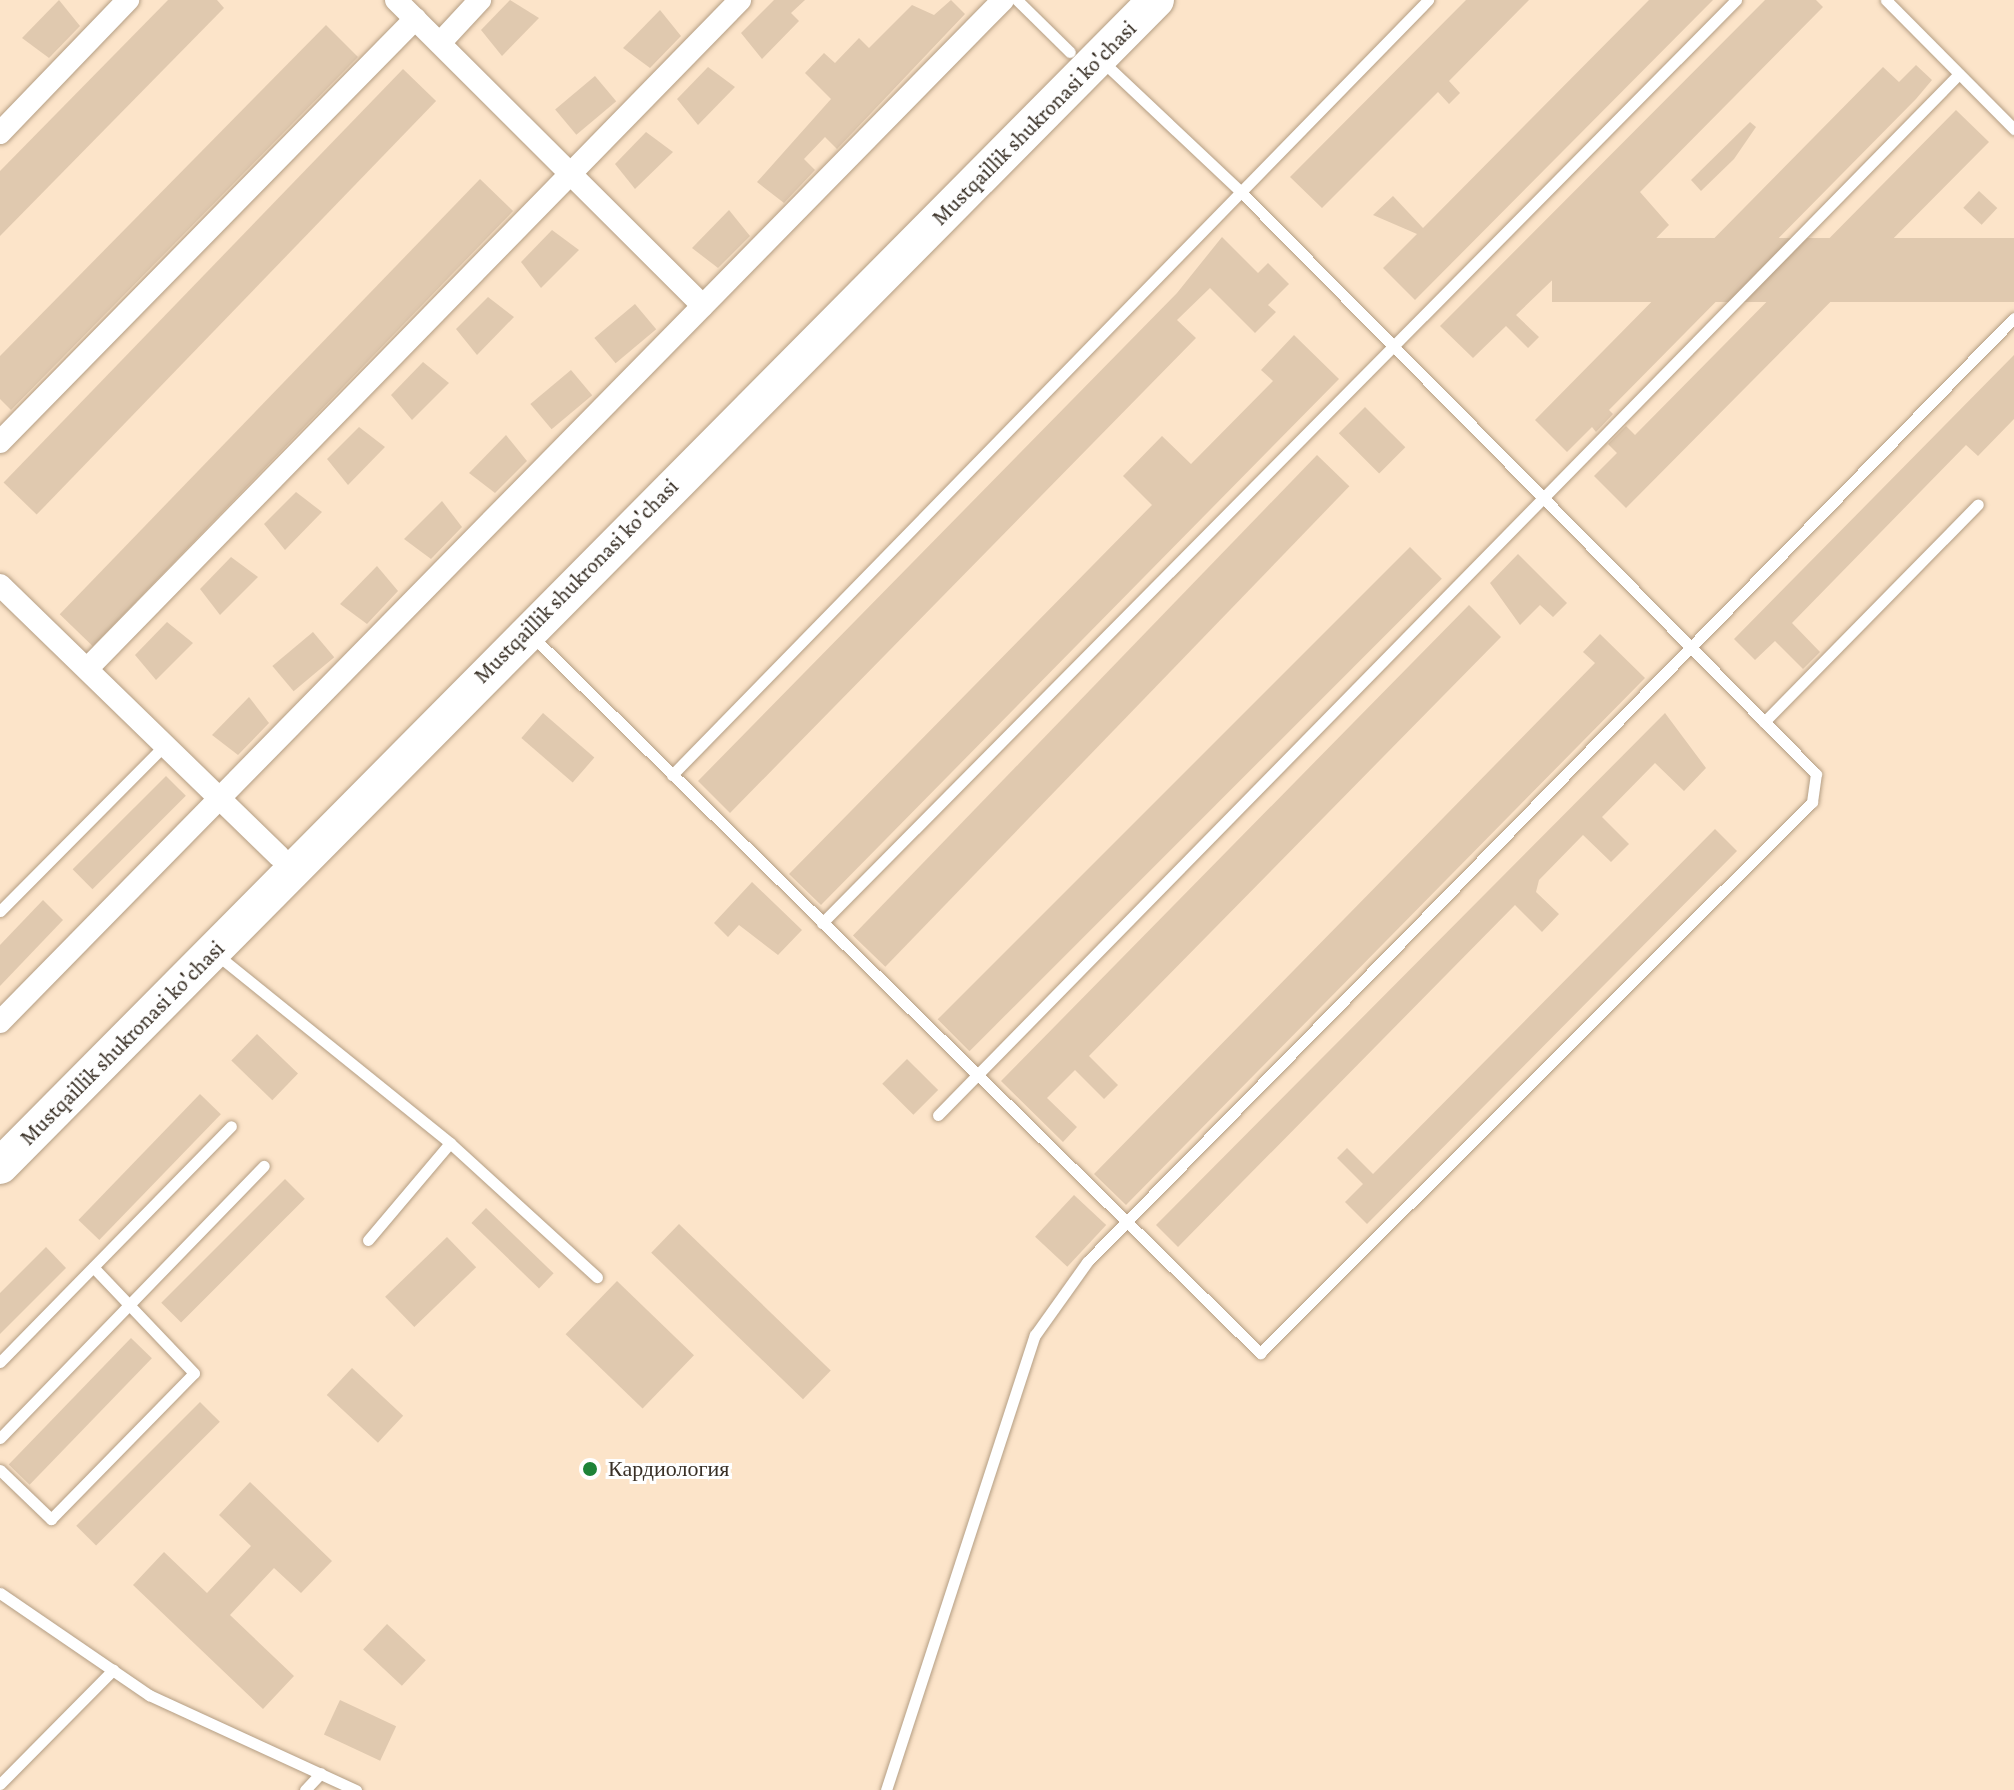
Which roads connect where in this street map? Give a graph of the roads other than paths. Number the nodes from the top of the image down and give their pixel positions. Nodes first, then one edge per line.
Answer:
1 (128, 0) edge
2 (396, 0) edge
3 (480, 0) edge
4 (740, 0) edge
5 (1003, 0) edge
6 (1017, 0) edge
7 (1122, 0) edge
8 (1156, 0) edge
9 (1428, 0) edge
10 (1736, 0) edge
11 (1886, 0) edge
12 (415, 19) junction
13 (440, 43) junction
14 (1086, 48) junction
15 (1959, 74) junction
16 (2014, 129) edge
17 (0, 133) edge
18 (564, 174) junction
19 (1240, 191) junction
20 (703, 306) junction
21 (2014, 318) edge
22 (1392, 344) junction
23 (0, 442) edge
24 (1542, 496) junction
25 (1978, 504) dead end
26 (0, 585) edge
27 (526, 630) junction
28 (1694, 651) junction
29 (87, 669) junction
30 (1764, 722) junction
31 (165, 745) junction
32 (672, 775) junction
33 (219, 799) junction
34 (279, 856) junction
35 (0, 911) edge
36 (822, 923) junction
37 (212, 951) junction
38 (0, 1022) edge
39 (978, 1072) junction
40 (938, 1115) dead end
41 (231, 1126) dead end
42 (0, 1136) edge
43 (450, 1143) junction
44 (0, 1166) edge
45 (264, 1166) dead end
46 (1129, 1222) junction
47 (368, 1240) dead end
48 (93, 1267) junction
49 (597, 1277) dead end
50 (130, 1305) junction
51 (0, 1362) edge
52 (0, 1438) edge
53 (0, 1470) edge
54 (0, 1593) edge
55 (113, 1670) junction
56 (321, 1773) junction
57 (0, 1784) edge
58 (305, 1790) edge
59 (356, 1790) edge
60 (886, 1790) edge

1 - 17 street
2 - 12 street
3 - 13 street
4 - 18 street
5 - 20 street
6 - 14 lane
7 - 14 main road, Mustqaillik shukronasi ko'chasi
8 - 14 main road, Mustqaillik shukronasi ko'chasi
9 - 19 lane
10 - 22 lane
11 - 15 lane
12 - 13 street
12 - 23 street
13 - 18 street
14 - 19 lane
14 - 27 main road, Mustqaillik shukronasi ko'chasi
14 - 34 main road, Mustqaillik shukronasi ko'chasi
15 - 16 lane
15 - 24 lane
18 - 20 street
18 - 29 street
19 - 22 lane
19 - 32 lane
20 - 33 street
21 - 28 lane
22 - 24 lane
22 - 36 lane
24 - 28 lane
24 - 39 lane
25 - 30 lane
26 - 29 street
27 - 32 lane
27 - 37 main road, Mustqaillik shukronasi ko'chasi
28 - 30 lane
28 - 46 lane
29 - 31 street
30 - 46 lane
31 - 33 street
31 - 35 lane
32 - 36 lane
33 - 34 street
33 - 38 street
34 - 42 main road, Mustqaillik shukronasi ko'chasi
36 - 39 lane
37 - 43 lane
37 - 44 main road, Mustqaillik shukronasi ko'chasi
39 - 40 lane
39 - 46 lane
41 - 48 lane
43 - 47 lane
43 - 49 lane
45 - 50 lane
46 - 60 lane
48 - 50 lane
48 - 51 lane
50 - 52 lane
50 - 53 lane
54 - 55 lane
55 - 56 lane
55 - 57 lane
56 - 58 lane
56 - 59 lane

